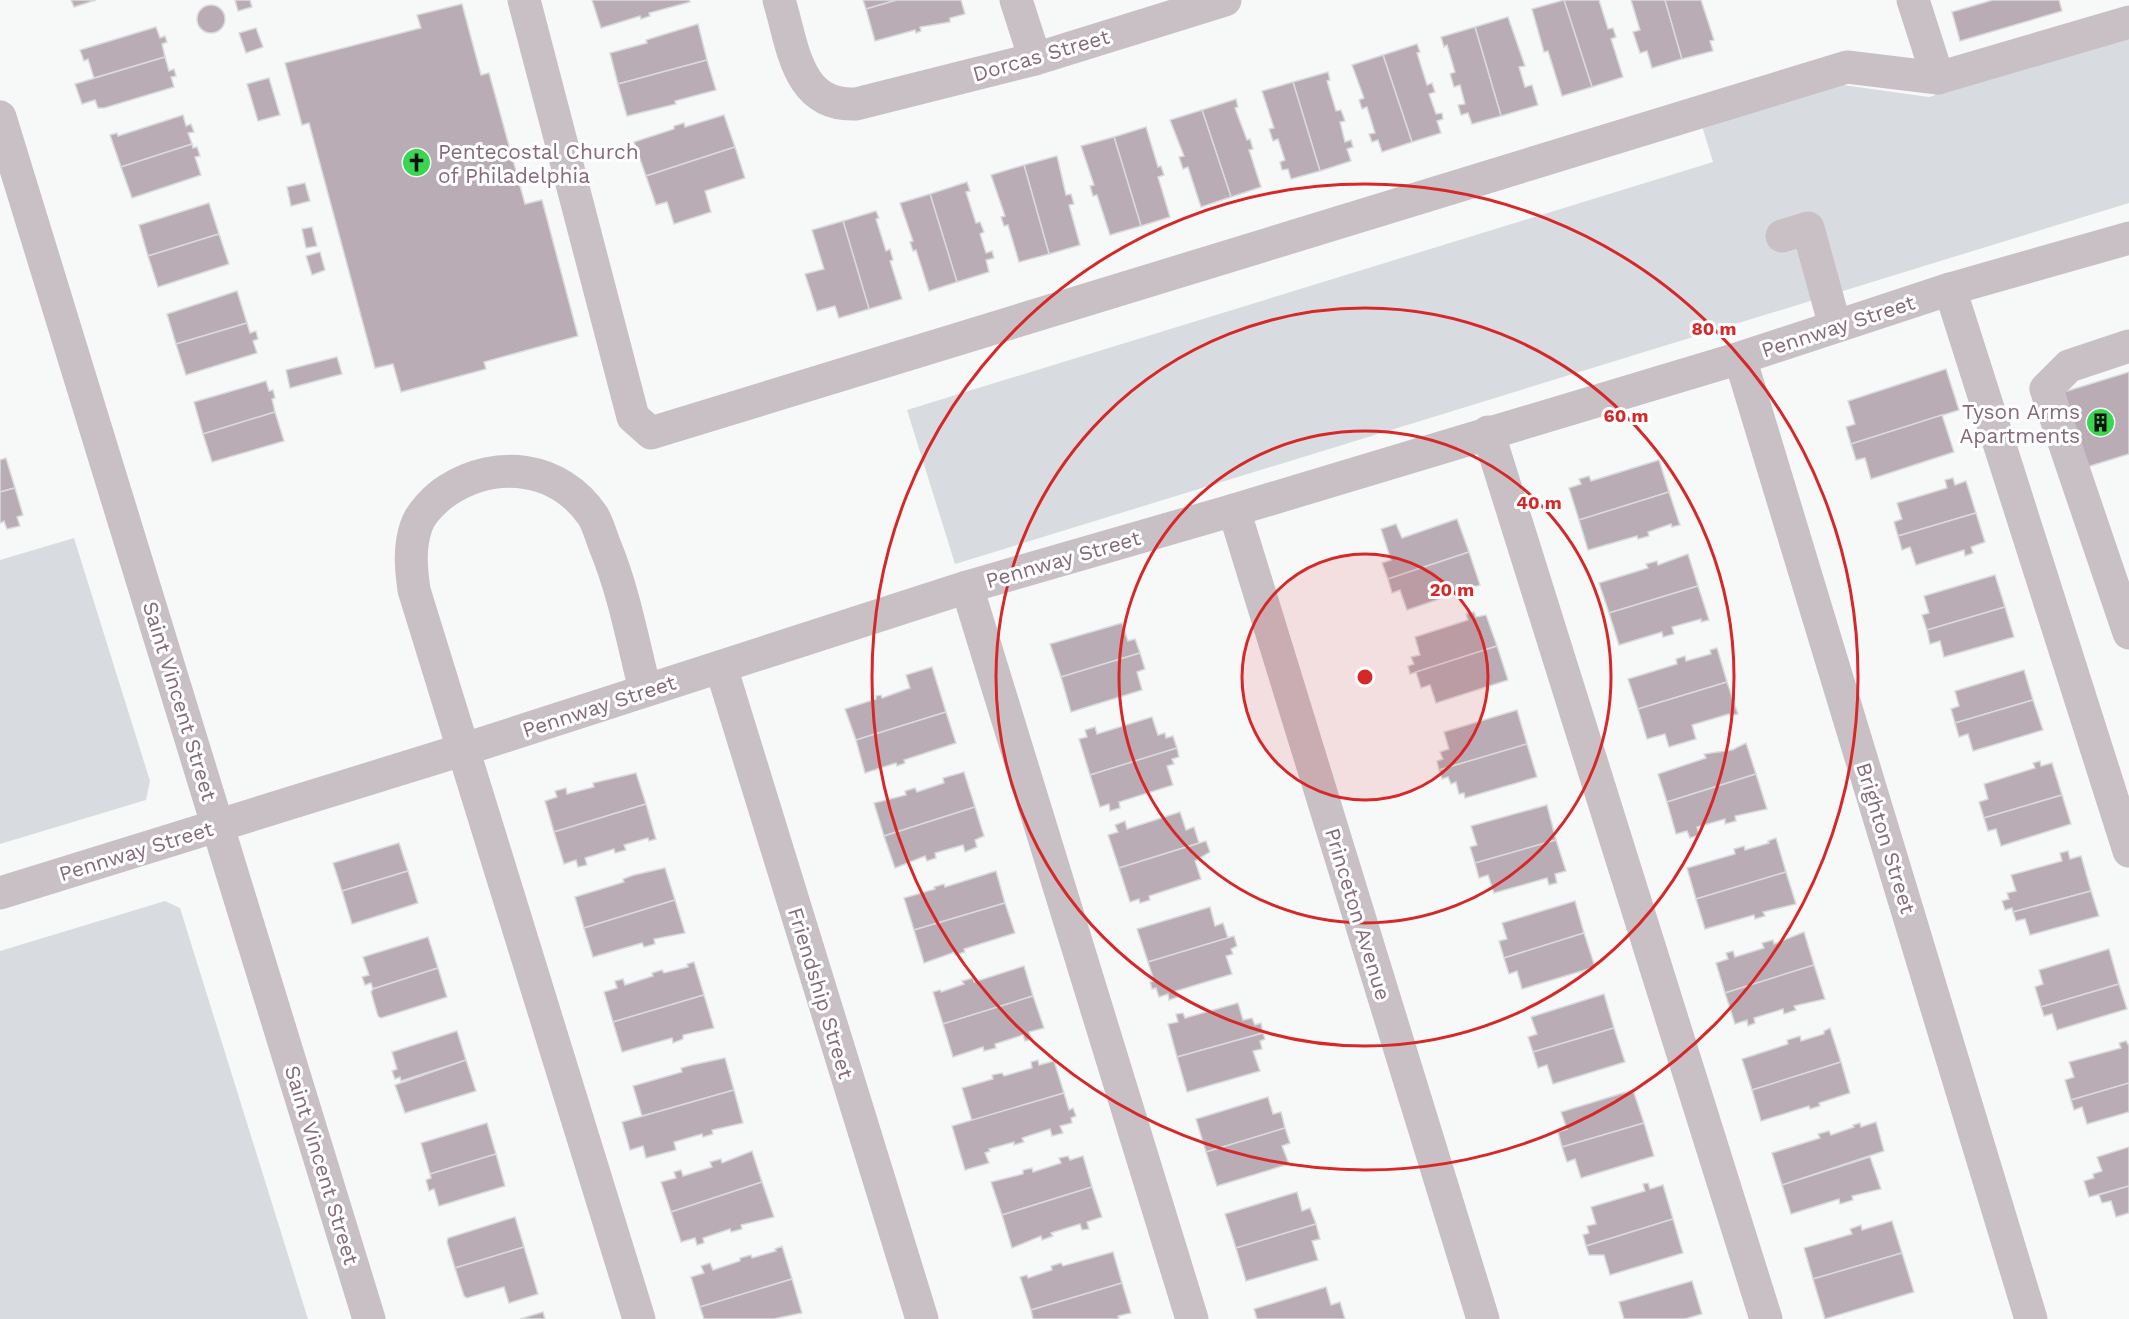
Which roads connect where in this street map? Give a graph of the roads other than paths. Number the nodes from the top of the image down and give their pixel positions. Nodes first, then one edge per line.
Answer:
1 (524, 0) edge
2 (779, 0) edge
3 (1016, 0) edge
4 (1225, 0) edge
5 (1913, 0) edge
6 (2129, 22) edge
7 (1035, 59) junction
8 (1938, 78) junction
9 (0, 117) edge
10 (1782, 236) dead end
11 (2129, 238) edge
12 (1950, 289) junction
13 (1834, 326) junction
14 (2129, 346) edge
15 (1740, 358) junction
16 (1488, 432) junction
17 (1234, 510) junction
18 (968, 586) junction
19 (2129, 633) edge
20 (721, 667) junction
21 (645, 690) junction
22 (465, 749) junction
23 (218, 826) junction
24 (2129, 850) edge
25 (0, 893) edge
26 (369, 1319) edge
27 (639, 1319) edge
28 (922, 1319) edge
29 (1192, 1319) edge
30 (1483, 1319) edge
31 (1766, 1319) edge
32 (2031, 1319) edge

1 - 8 street
2 - 7 street, Dorcas Street
3 - 7 street
4 - 7 street, Dorcas Street
5 - 8 street
6 - 8 street
9 - 23 street, Saint Vincent Street
10 - 13 street
11 - 12 street, Pennway Street
12 - 13 street, Pennway Street
12 - 24 street
13 - 15 street, Pennway Street
14 - 19 street
15 - 16 street, Pennway Street
15 - 32 street, Brighton Street
16 - 17 street, Pennway Street
16 - 31 street
17 - 18 street, Pennway Street
17 - 30 street, Princeton Avenue
18 - 20 street, Pennway Street
18 - 29 street
20 - 21 street, Pennway Street
20 - 28 street, Friendship Street
21 - 22 street, Pennway Street
21 - 22 street
22 - 23 street, Pennway Street
22 - 27 street
23 - 25 street, Pennway Street
23 - 26 street, Saint Vincent Street

